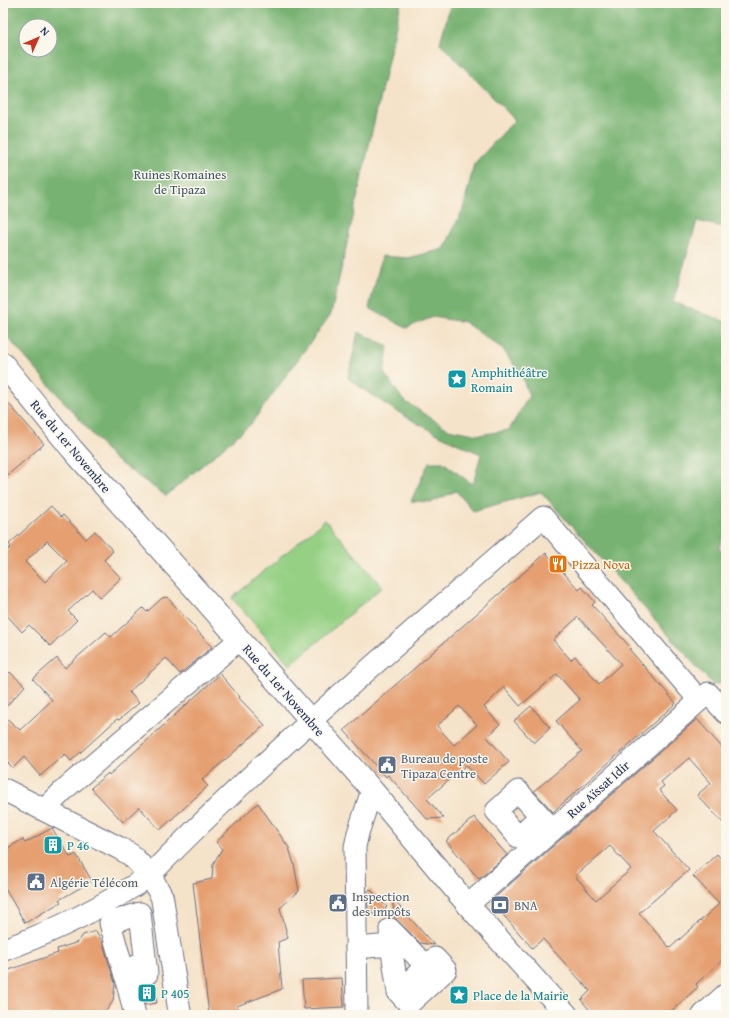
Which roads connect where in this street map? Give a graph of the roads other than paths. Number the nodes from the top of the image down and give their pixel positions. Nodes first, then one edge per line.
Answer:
1 (3, 364) edge
2 (239, 640) junction
3 (698, 700) junction
4 (726, 713) edge
5 (311, 722) junction
6 (3, 789) edge
7 (372, 790) junction
8 (44, 810) junction
9 (150, 875) junction
10 (468, 905) junction
11 (126, 918) dead end
12 (398, 944) junction
13 (356, 948) junction
14 (3, 950) edge
15 (726, 994) edge
16 (135, 1015) edge
17 (180, 1015) edge
18 (357, 1015) edge
19 (567, 1015) edge
20 (703, 1015) edge

1 - 2 main road, Rue du 1er Novembre
2 - 5 main road, Rue du 1er Novembre
2 - 8 street
3 - 4 street
3 - 5 street
3 - 10 street, Rue Aïssat Idir
5 - 7 main road, Rue du 1er Novembre
5 - 9 street
6 - 8 main road
7 - 10 main road, Rue du 1er Novembre
7 - 13 street
8 - 9 main road
9 - 14 main road
9 - 17 main road
10 - 19 main road, Rue du 1er Novembre
11 - 16 street
12 - 12 street
12 - 13 street
13 - 18 street
15 - 20 street

